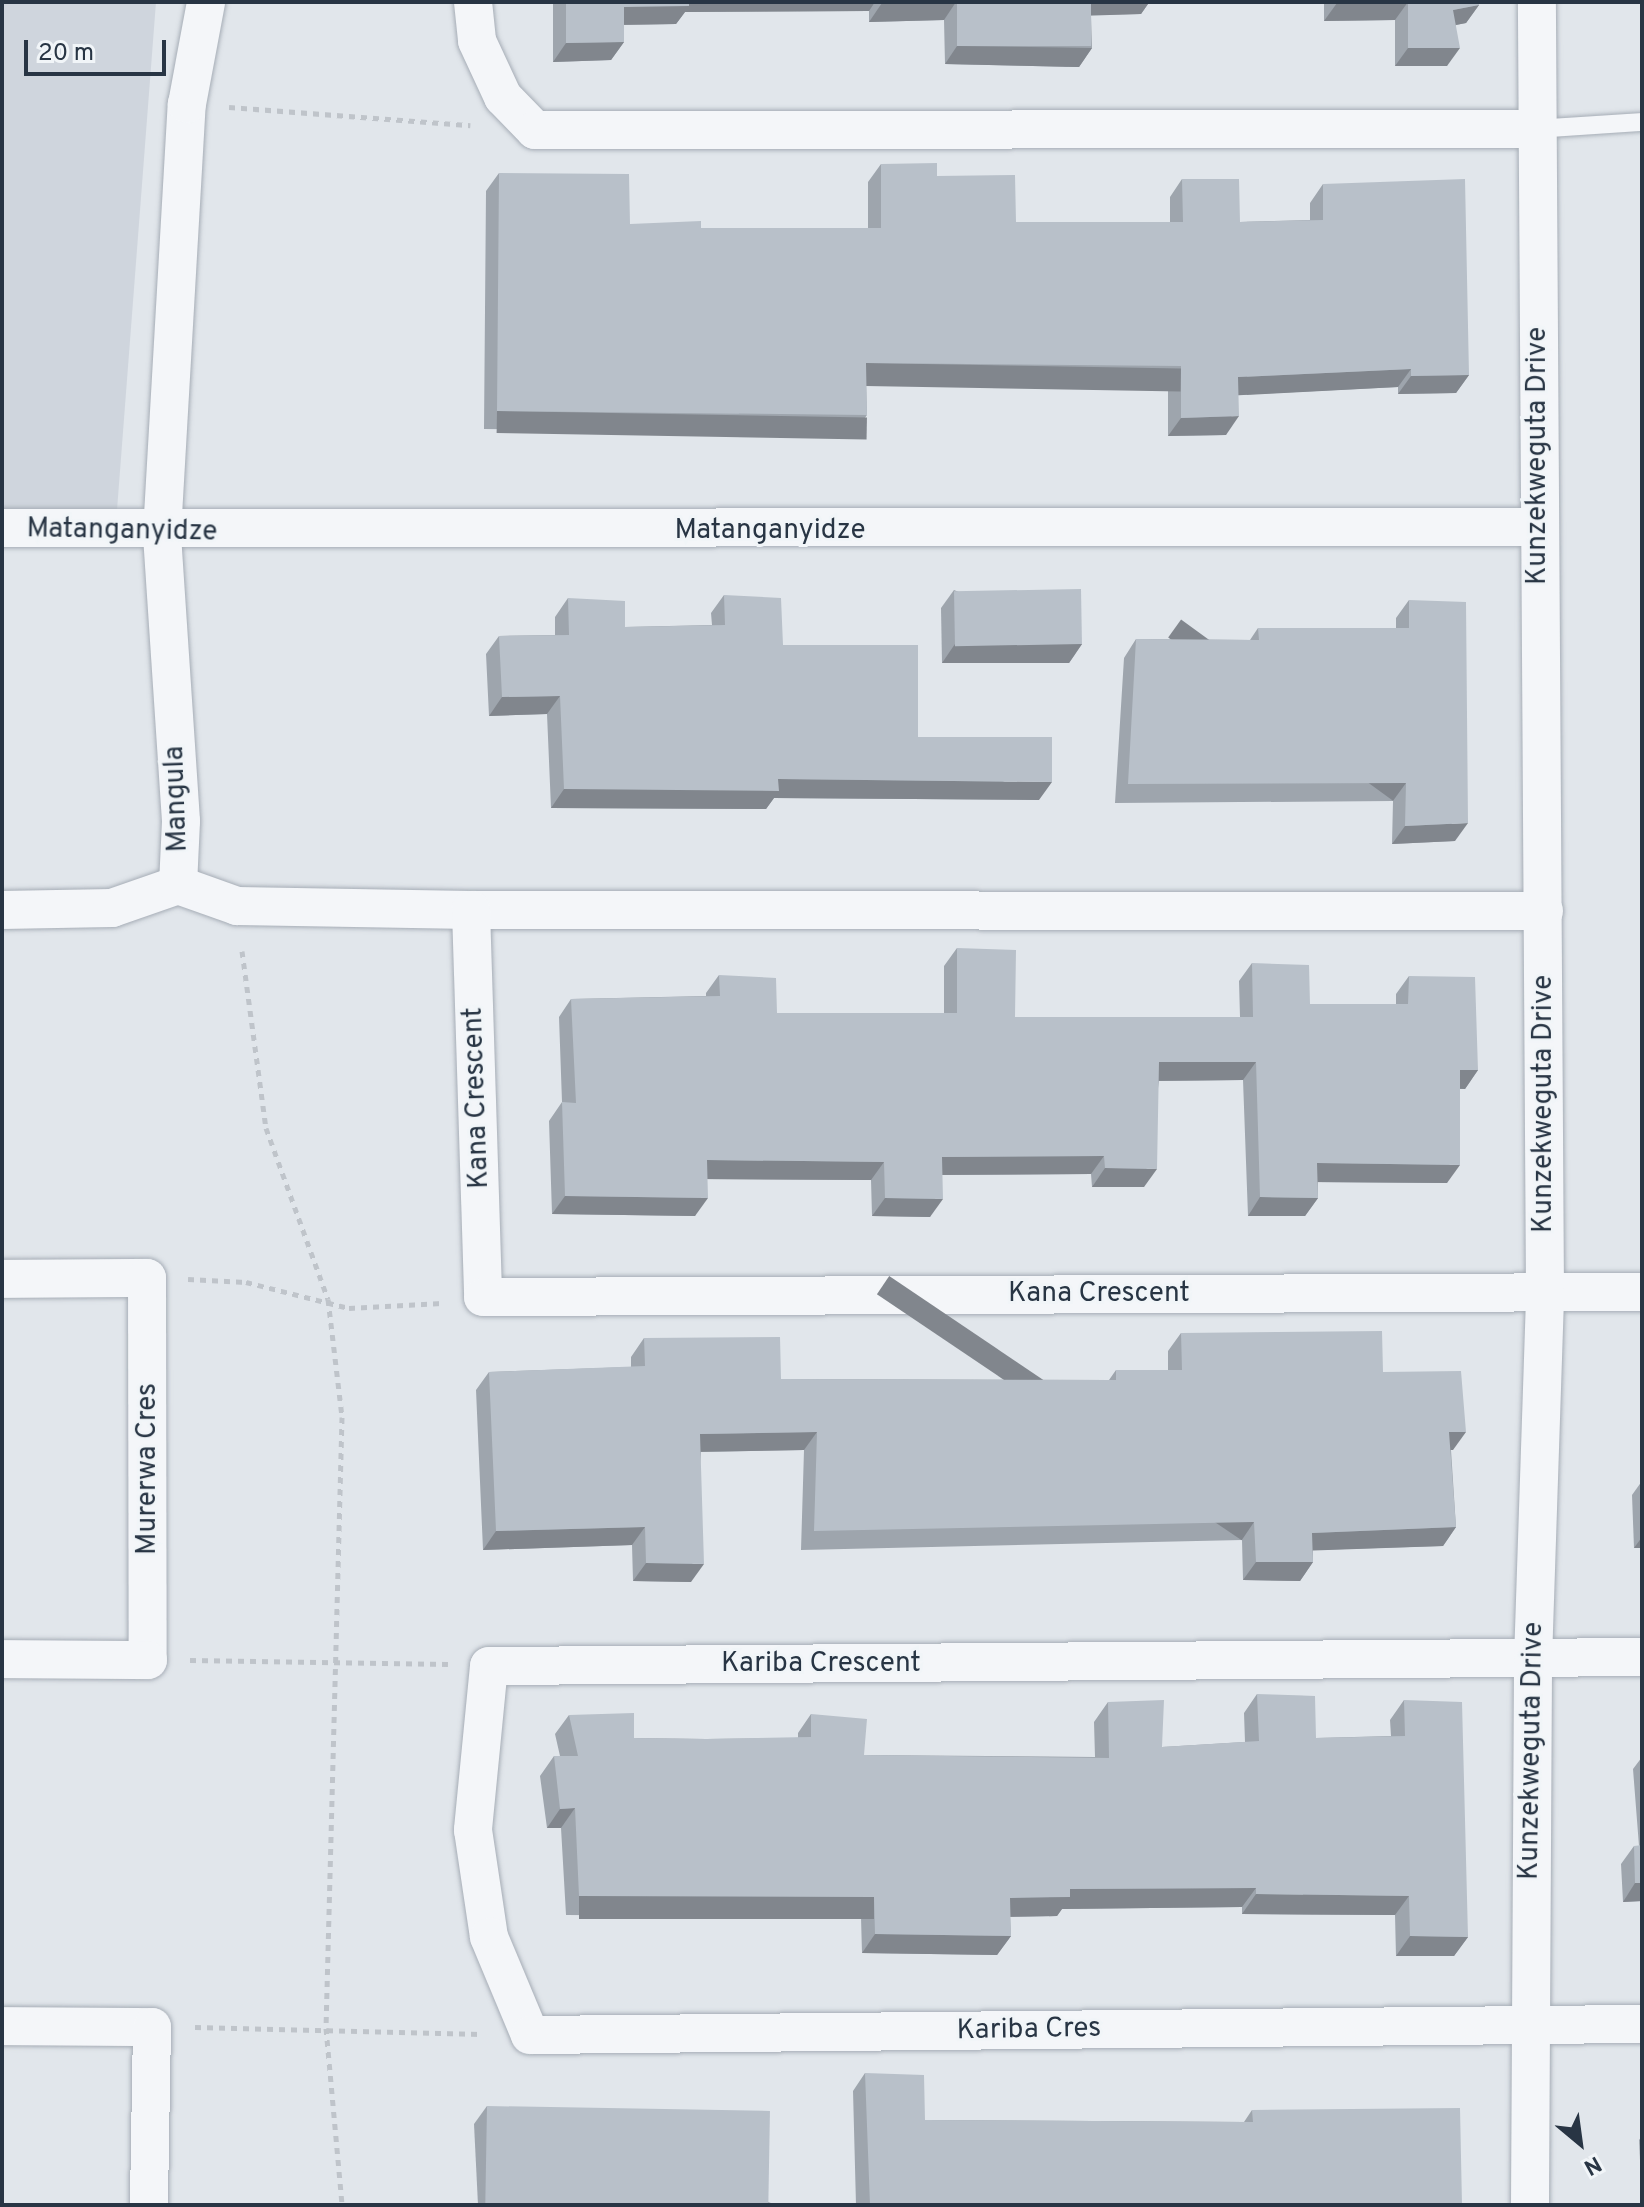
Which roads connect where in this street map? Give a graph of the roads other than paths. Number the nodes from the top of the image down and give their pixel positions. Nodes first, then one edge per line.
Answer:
1 (206, 2) edge
2 (473, 2) edge
3 (1537, 2) edge
4 (1642, 122) edge
5 (1536, 129) junction
6 (1539, 527) junction
7 (2, 528) edge
8 (162, 533) junction
9 (178, 885) junction
10 (2, 910) edge
11 (471, 910) junction
12 (1544, 911) junction
13 (2, 1279) edge
14 (1545, 1292) junction
15 (1642, 1292) edge
16 (1642, 1657) edge
17 (2, 1659) edge
18 (1533, 1660) junction
19 (1642, 2024) edge
20 (1529, 2025) junction
21 (2, 2026) edge
22 (530, 2035) joint
23 (149, 2205) edge
24 (1530, 2205) edge

1 - 8 street, Mangula
2 - 5 street
3 - 5 street, Kunzekweguta Drive
4 - 5 lane
5 - 6 street, Kunzekweguta Drive
6 - 8 street, Matanganyidze
6 - 12 street, Kunzekweguta Drive
7 - 8 street, Matanganyidze
8 - 9 street, Mangula
9 - 10 street, Mangula
9 - 11 street
11 - 12 street
11 - 14 street, Kana Crescent
12 - 14 street, Kunzekweguta Drive
13 - 17 street, Murerwa Cres
14 - 15 street, Kana Crescent
14 - 18 street, Kunzekweguta Drive
16 - 18 street, Kariba Crescent
18 - 20 street, Kunzekweguta Drive
18 - 22 street, Kariba Crescent
19 - 20 street, Kariba Cres
20 - 22 street, Kariba Cres
20 - 24 street, Kunzekweguta Drive
21 - 23 street

